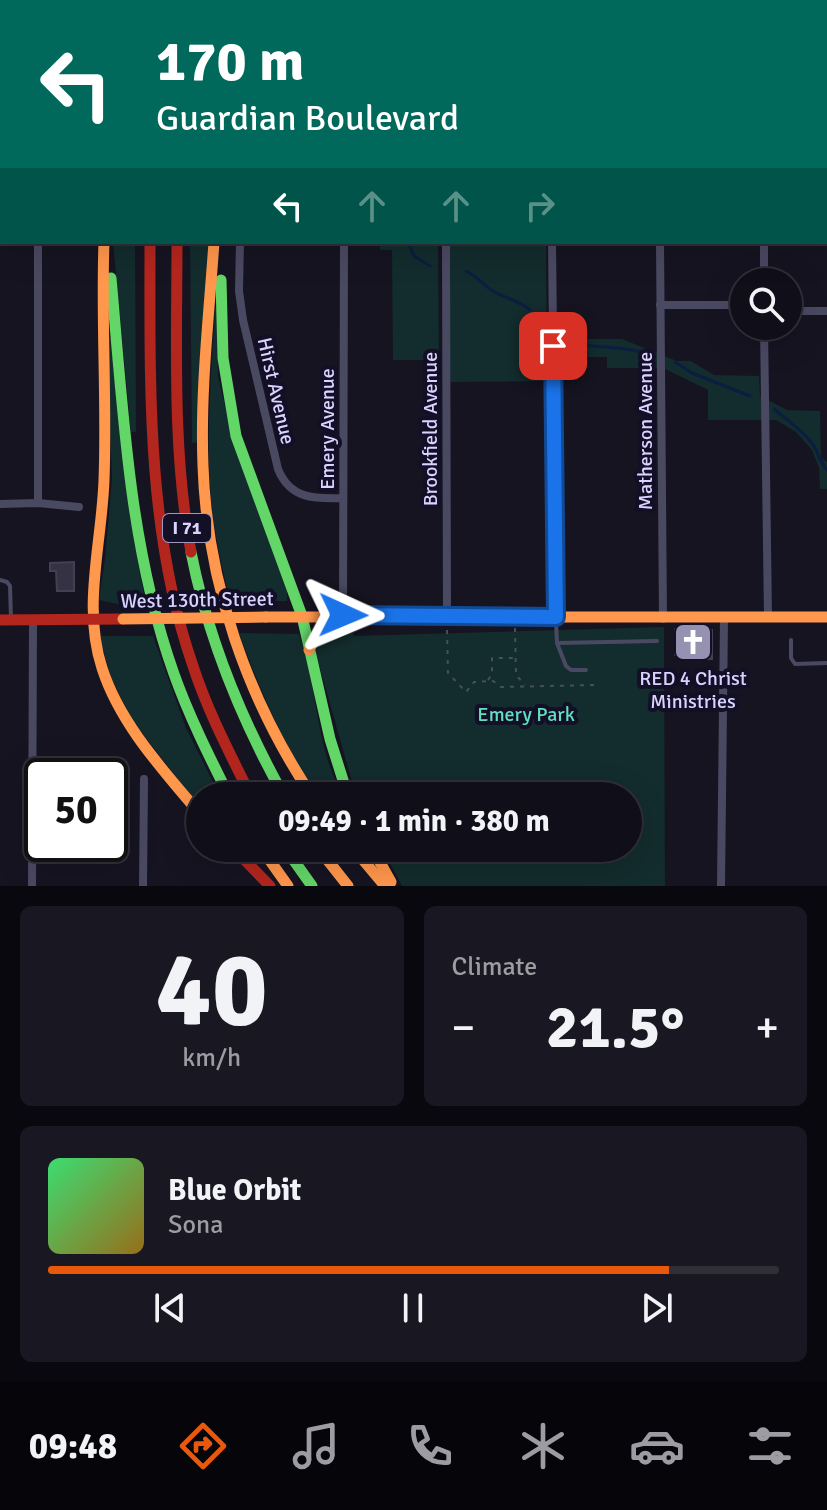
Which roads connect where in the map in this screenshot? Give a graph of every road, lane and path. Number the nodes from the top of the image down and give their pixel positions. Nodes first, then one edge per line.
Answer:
1 (38, 244) edge
2 (106, 244) edge
3 (106, 244) edge
4 (150, 244) edge
5 (177, 244) edge
6 (214, 244) edge
7 (221, 244) edge
8 (240, 244) edge
9 (344, 244) edge
10 (446, 244) edge
11 (552, 244) edge
12 (660, 244) edge
13 (764, 244) edge
14 (764, 268) edge
15 (660, 305) junction
16 (730, 305) edge
17 (802, 311) edge
18 (827, 311) edge
19 (764, 340) edge
20 (343, 498) junction
21 (38, 503) junction
22 (0, 504) edge
23 (79, 507) dead end
24 (0, 580) edge
25 (343, 615) junction
26 (302, 616) junction
27 (327, 616) junction
28 (447, 617) junction
29 (556, 617) junction
30 (768, 617) junction
31 (827, 617) edge
32 (724, 618) junction
33 (92, 619) junction
34 (663, 619) junction
35 (6, 620) edge
36 (33, 620) junction
37 (515, 628) dead end
38 (447, 630) dead end
39 (791, 640) dead end
40 (657, 641) dead end
41 (557, 643) junction
42 (309, 650) junction
43 (516, 658) junction
44 (827, 663) edge
45 (586, 670) dead end
46 (487, 681) junction
47 (594, 685) dead end
48 (526, 686) junction
49 (144, 779) dead end
50 (222, 782) edge
51 (244, 782) edge
52 (276, 782) edge
53 (303, 782) edge
54 (344, 782) edge
55 (186, 797) edge
56 (247, 862) edge
57 (271, 862) edge
58 (295, 862) edge
59 (329, 862) edge
60 (365, 862) edge
61 (380, 862) edge
62 (32, 886) edge
63 (143, 886) edge
64 (270, 886) edge
65 (288, 886) edge
66 (312, 886) edge
67 (348, 886) edge
68 (385, 886) edge
69 (393, 886) edge
70 (721, 886) edge

1 - 21 street
2 - 33 main road
3 - 50 main road
4 - 51 main road, I 71
5 - 52 main road, I 71
6 - 53 main road
7 - 26 main road
8 - 20 street, Hirst Avenue
9 - 20 street, Emery Avenue
10 - 28 street, Brookfield Avenue
11 - 29 street
12 - 15 street, Matherson Avenue
13 - 14 street
15 - 16 street
15 - 34 street, Matherson Avenue
17 - 18 street
19 - 30 street
20 - 25 street, Emery Avenue
21 - 22 street
21 - 23 street
24 - 35 lane
25 - 27 main road, West 130th Street
25 - 28 main road, West 130th Street
26 - 27 main road, West 130th Street
26 - 33 main road, West 130th Street, bridge
26 - 42 main road
27 - 42 main road
28 - 29 main road, West 130th Street
29 - 34 main road, West 130th Street
29 - 41 lane
30 - 31 main road, West 130th Street
30 - 32 main road, West 130th Street
32 - 34 main road, West 130th Street
32 - 70 street
33 - 36 main road, West 130th Street
33 - 55 main road
35 - 36 main road, West 130th Street
36 - 62 street
37 - 43 path
38 - 46 path
39 - 44 lane
40 - 41 lane
41 - 45 lane
42 - 54 main road
43 - 46 path
43 - 48 path
46 - 48 path
47 - 48 path
49 - 63 street
56 - 64 main road
57 - 65 main road
58 - 66 main road
59 - 67 main road
60 - 68 main road
61 - 69 main road

